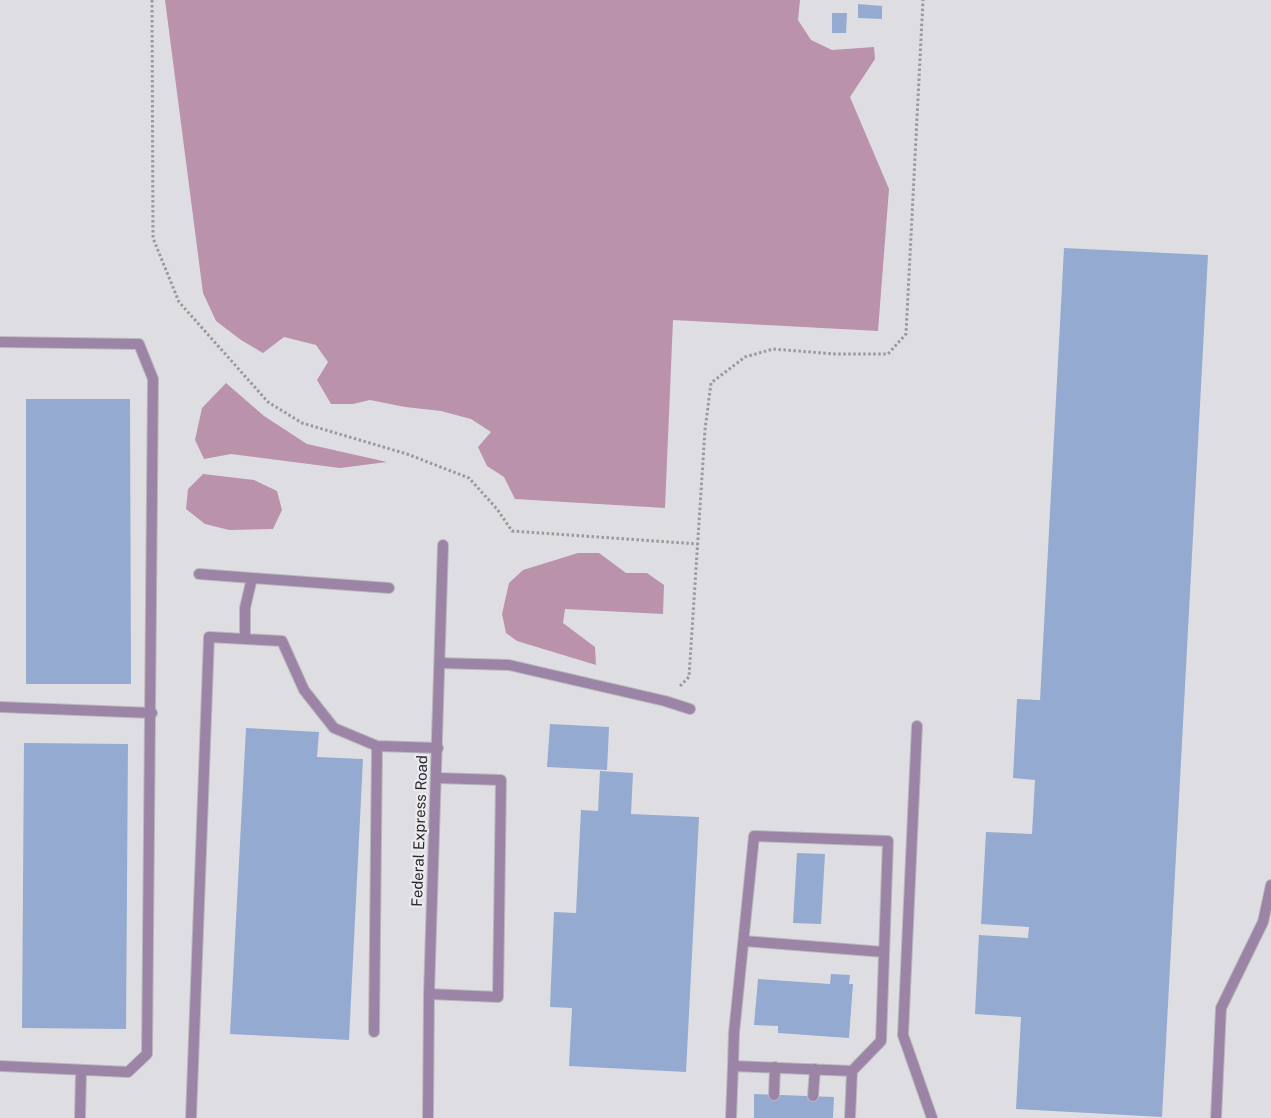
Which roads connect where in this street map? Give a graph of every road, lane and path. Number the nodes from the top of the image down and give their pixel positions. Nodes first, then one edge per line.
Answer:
1 (152, 0) edge
2 (923, 0) edge
3 (0, 342) edge
4 (698, 544) junction
5 (443, 545) dead end
6 (199, 574) dead end
7 (252, 578) junction
8 (389, 588) dead end
9 (245, 639) junction
10 (440, 663) junction
11 (664, 701) junction
12 (0, 707) edge
13 (690, 709) dead end
14 (152, 712) junction
15 (917, 726) dead end
16 (377, 746) junction
17 (438, 748) junction
18 (437, 778) junction
19 (1271, 885) edge
20 (744, 941) junction
21 (884, 952) junction
22 (430, 994) junction
23 (374, 1032) dead end
24 (0, 1066) edge
25 (734, 1066) junction
26 (775, 1067) junction
27 (815, 1069) junction
28 (81, 1071) junction
29 (852, 1071) junction
30 (774, 1095) dead end
31 (813, 1096) dead end
32 (80, 1118) edge
33 (191, 1118) edge
34 (428, 1118) edge
35 (731, 1118) edge
36 (850, 1118) edge
37 (932, 1118) edge
38 (1216, 1118) edge

1 - 4 path
2 - 4 path
3 - 14 street
4 - 11 path
5 - 10 street, Federal Express Road
6 - 7 street
7 - 8 street
7 - 9 street
9 - 16 street
9 - 33 street
10 - 11 street
10 - 17 street, Federal Express Road
11 - 13 street
12 - 14 street
14 - 28 street
15 - 37 street
16 - 17 street
16 - 23 street
17 - 18 street, Federal Express Road
18 - 22 street, Federal Express Road
18 - 22 street
19 - 38 street
20 - 21 street
20 - 21 street
20 - 25 street
21 - 29 street
22 - 34 street, Federal Express Road
24 - 28 street
25 - 26 street
25 - 35 street
26 - 27 street
26 - 30 street
27 - 29 street
27 - 31 street
28 - 32 street
29 - 36 street

